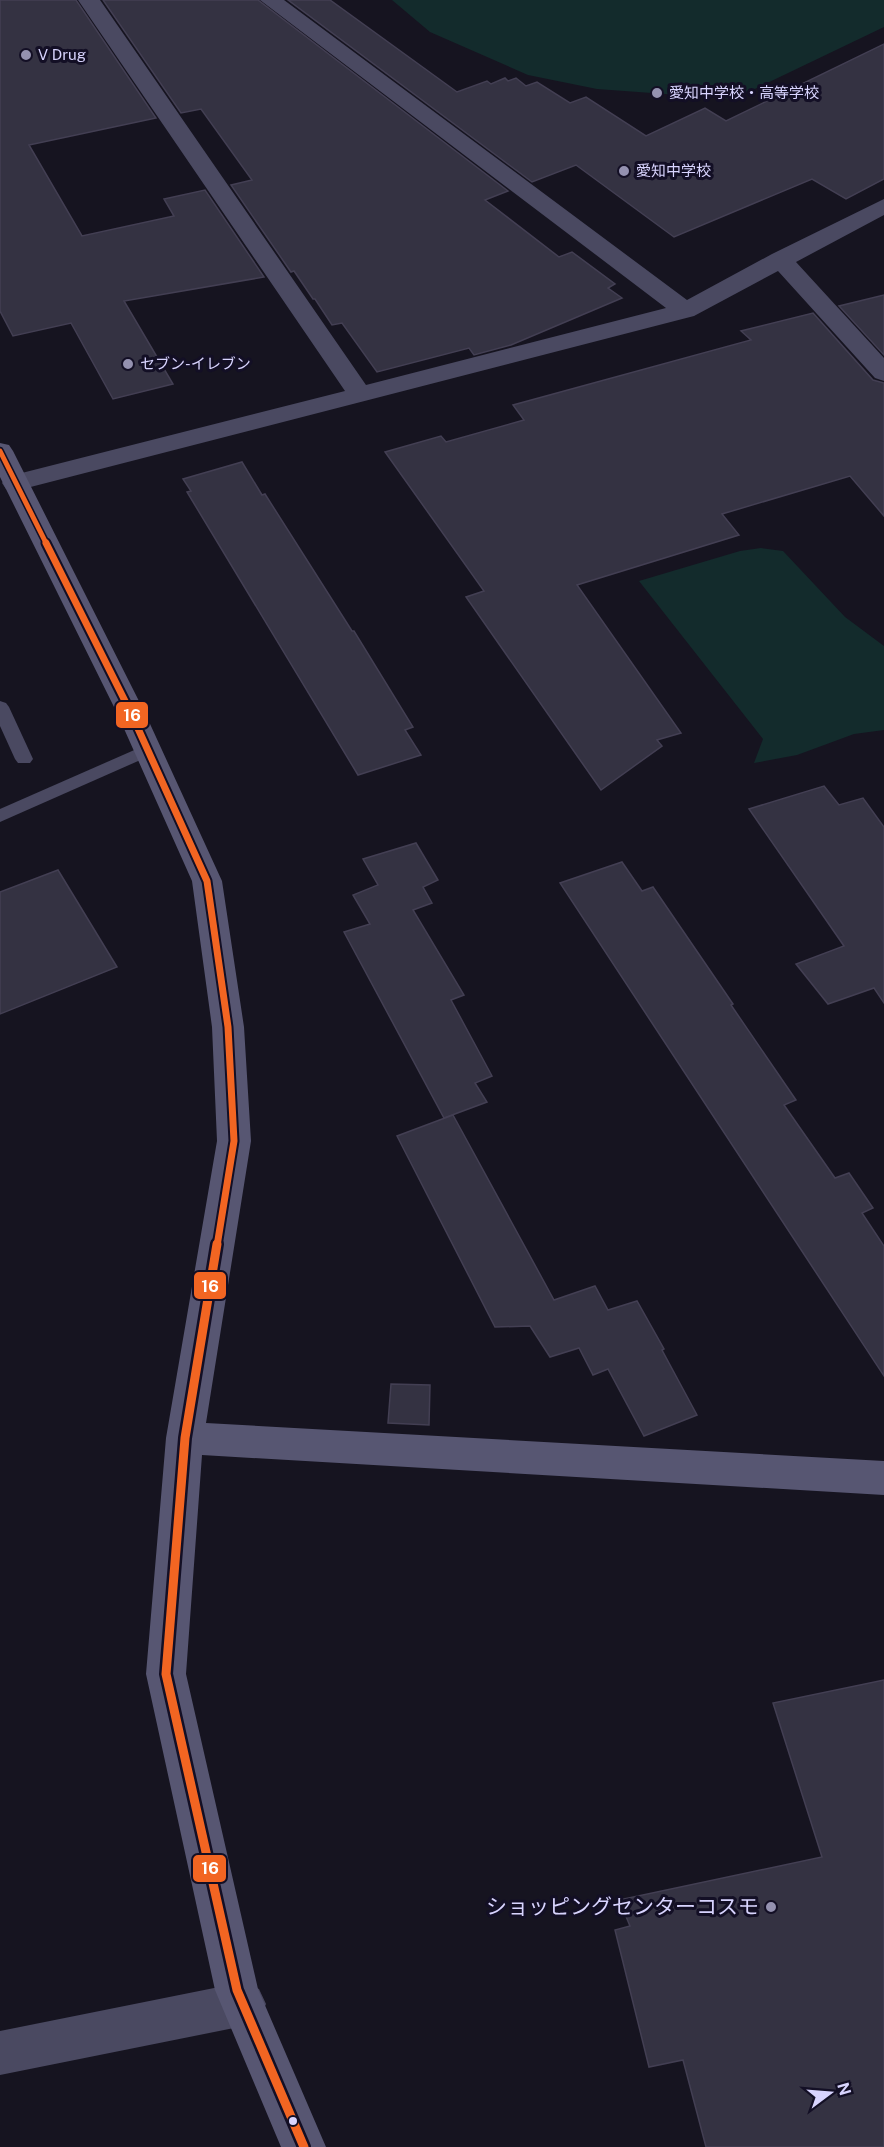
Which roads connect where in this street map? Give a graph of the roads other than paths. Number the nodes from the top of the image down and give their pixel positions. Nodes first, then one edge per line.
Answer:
1 (89, 0) edge
2 (271, 0) edge
3 (884, 206) edge
4 (780, 259) junction
5 (685, 310) junction
6 (884, 373) edge
7 (359, 393) junction
8 (6, 467) edge
9 (0, 706) edge
10 (148, 750) junction
11 (24, 759) dead end
12 (0, 816) edge
13 (185, 1438) junction
14 (884, 1478) edge
15 (244, 2004) junction
16 (0, 2053) edge
17 (304, 2147) edge

1 - 7 street
2 - 5 street
3 - 4 street
4 - 5 street
4 - 6 street
5 - 7 street
7 - 8 street
8 - 10 street
9 - 11 lane
10 - 12 lane
10 - 13 street
13 - 14 street
13 - 15 street
15 - 16 street
15 - 17 street

